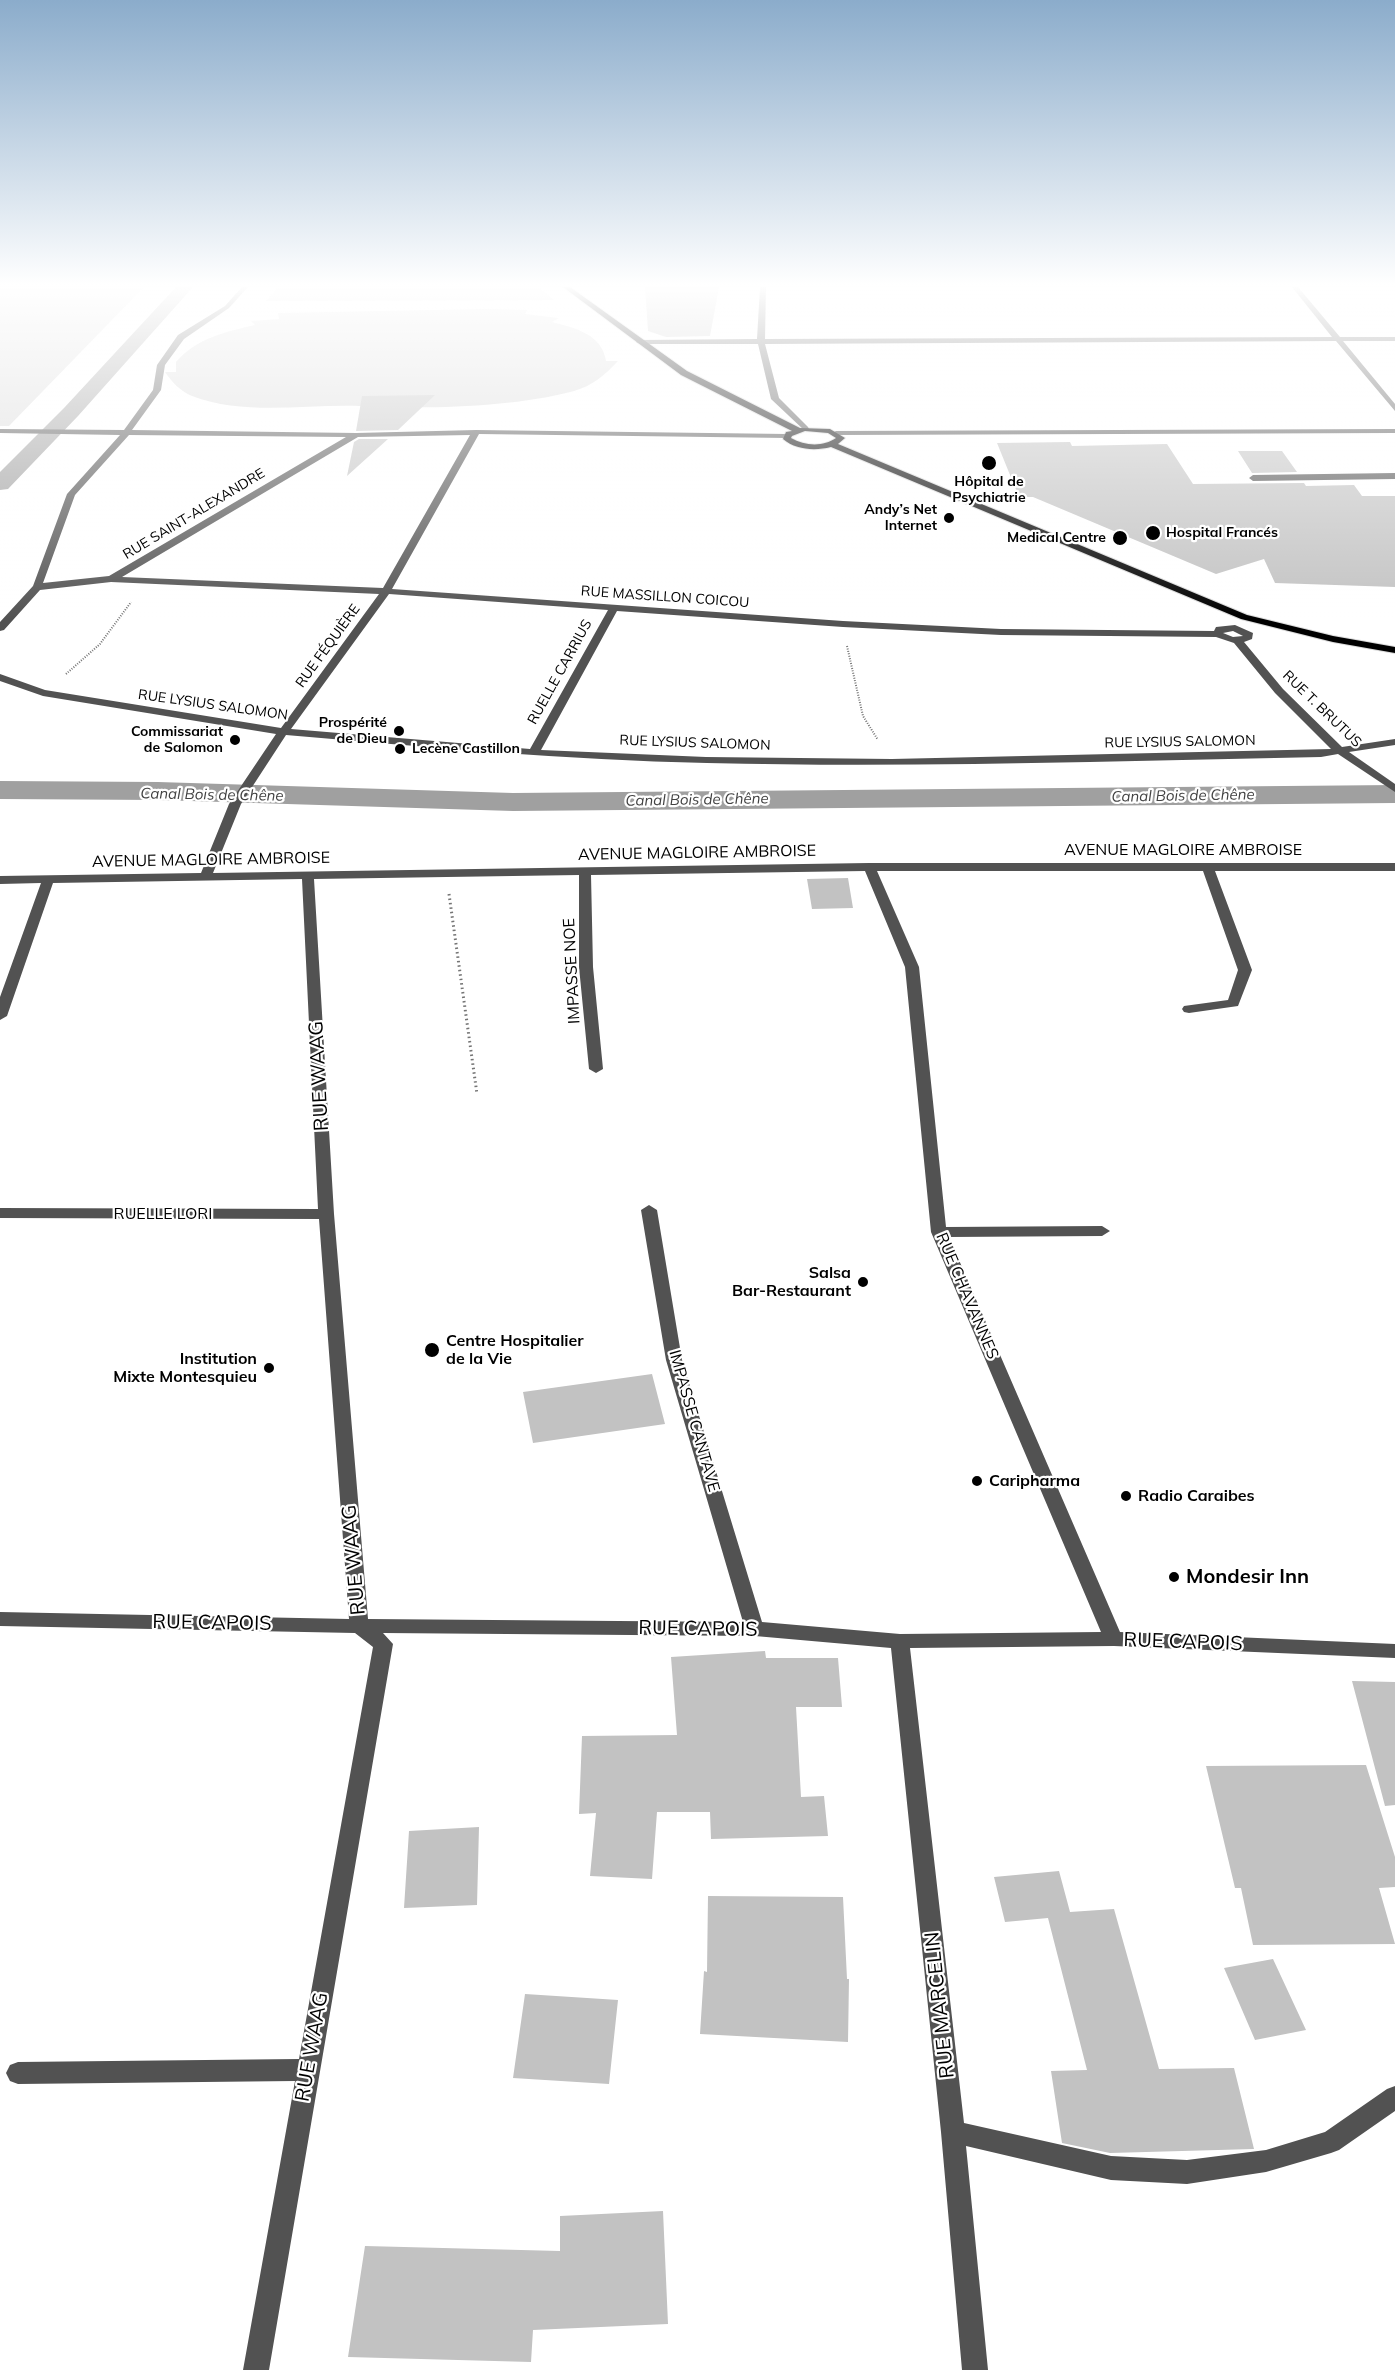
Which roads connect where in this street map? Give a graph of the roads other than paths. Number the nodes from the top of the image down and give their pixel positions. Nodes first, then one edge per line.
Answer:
1 (151, 398) edge
2 (734, 398) edge
3 (775, 398) edge
4 (1385, 398) edge
5 (1395, 410) edge
6 (801, 430) junction
7 (1395, 430) edge
8 (0, 431) edge
9 (476, 432) junction
10 (126, 433) junction
11 (836, 433) junction
12 (356, 435) junction
13 (787, 436) junction
14 (831, 444) junction
15 (1395, 476) edge
16 (1252, 478) dead end
17 (111, 579) junction
18 (37, 587) junction
19 (386, 591) junction
20 (614, 607) junction
21 (1244, 617) junction
22 (0, 628) edge
23 (1235, 628) junction
24 (1218, 634) junction
25 (1237, 640) junction
26 (1395, 650) edge
27 (0, 677) edge
28 (284, 732) junction
29 (1395, 742) edge
30 (1339, 750) junction
31 (534, 753) junction
32 (1393, 787) edge
33 (1207, 866) junction
34 (869, 867) junction
35 (1395, 867) edge
36 (585, 871) junction
37 (308, 874) junction
38 (206, 876) junction
39 (0, 880) edge
40 (48, 881) junction
41 (1190, 1009) dead end
42 (0, 1016) edge
43 (596, 1069) dead end
44 (649, 1210) dead end
45 (0, 1213) edge
46 (326, 1215) junction
47 (1102, 1231) dead end
48 (939, 1232) junction
49 (0, 1619) edge
50 (360, 1626) junction
51 (755, 1629) junction
52 (1114, 1639) junction
53 (900, 1641) junction
54 (1395, 1651) edge
55 (308, 2070) junction
56 (18, 2073) dead end
57 (1395, 2097) edge
58 (953, 2132) junction
59 (256, 2370) edge
60 (975, 2370) edge

1 - 10 street
2 - 6 main road
3 - 6 street
4 - 5 street
6 - 11 main road
6 - 13 main road
7 - 11 street
8 - 10 street
9 - 12 street
9 - 13 street
9 - 19 street, RUE FÉQUIÈRE
10 - 12 street
10 - 18 street
11 - 14 main road
12 - 17 street, RUE SAINT-ALEXANDRE
13 - 14 main road
14 - 21 main road
15 - 16 street
17 - 18 street, RUE SAINT-ALEXANDRE
17 - 19 street, RUE MASSILLON COICOU
18 - 22 street
19 - 20 street, RUE MASSILLON COICOU
19 - 28 street, RUE FÉQUIÈRE
20 - 24 street, RUE MASSILLON COICOU
20 - 31 street, RUELLE CARRIUS
21 - 23 street
21 - 26 main road
23 - 24 street
23 - 25 street
24 - 25 street
25 - 30 street, RUE T. BRUTUS
27 - 28 street, RUE LYSIUS SALOMON
28 - 31 street, RUE LYSIUS SALOMON
28 - 38 street, RUE FÉQUIÈRE
29 - 30 street, RUE LYSIUS SALOMON
30 - 31 street, RUE LYSIUS SALOMON
30 - 32 street, RUE T. BRUTUS
33 - 34 street, AVENUE MAGLOIRE AMBROISE
33 - 35 street, AVENUE MAGLOIRE AMBROISE
33 - 41 street
34 - 36 street, AVENUE MAGLOIRE AMBROISE
34 - 48 street, RUE CHAVANNES
36 - 37 street, AVENUE MAGLOIRE AMBROISE
36 - 43 street, IMPASSE NOE
37 - 38 street, AVENUE MAGLOIRE AMBROISE
37 - 46 street, RUE WAAG
38 - 40 street, AVENUE MAGLOIRE AMBROISE
39 - 40 street, AVENUE MAGLOIRE AMBROISE
40 - 42 street
44 - 51 street, IMPASSE CANTAVE
45 - 46 street, RUELLE LORI
46 - 50 street, RUE WAAG
47 - 48 street
48 - 52 street, RUE CHAVANNES
49 - 50 street, RUE CAPOIS
50 - 51 street, RUE CAPOIS
50 - 55 street, RUE WAAG
51 - 53 street, RUE CAPOIS
52 - 53 street, RUE CAPOIS
52 - 54 street, RUE CAPOIS
53 - 58 street, RUE MARCELIN
55 - 56 street
55 - 59 street, RUE WAAG
57 - 58 street
58 - 60 street, RUE MARCELIN

